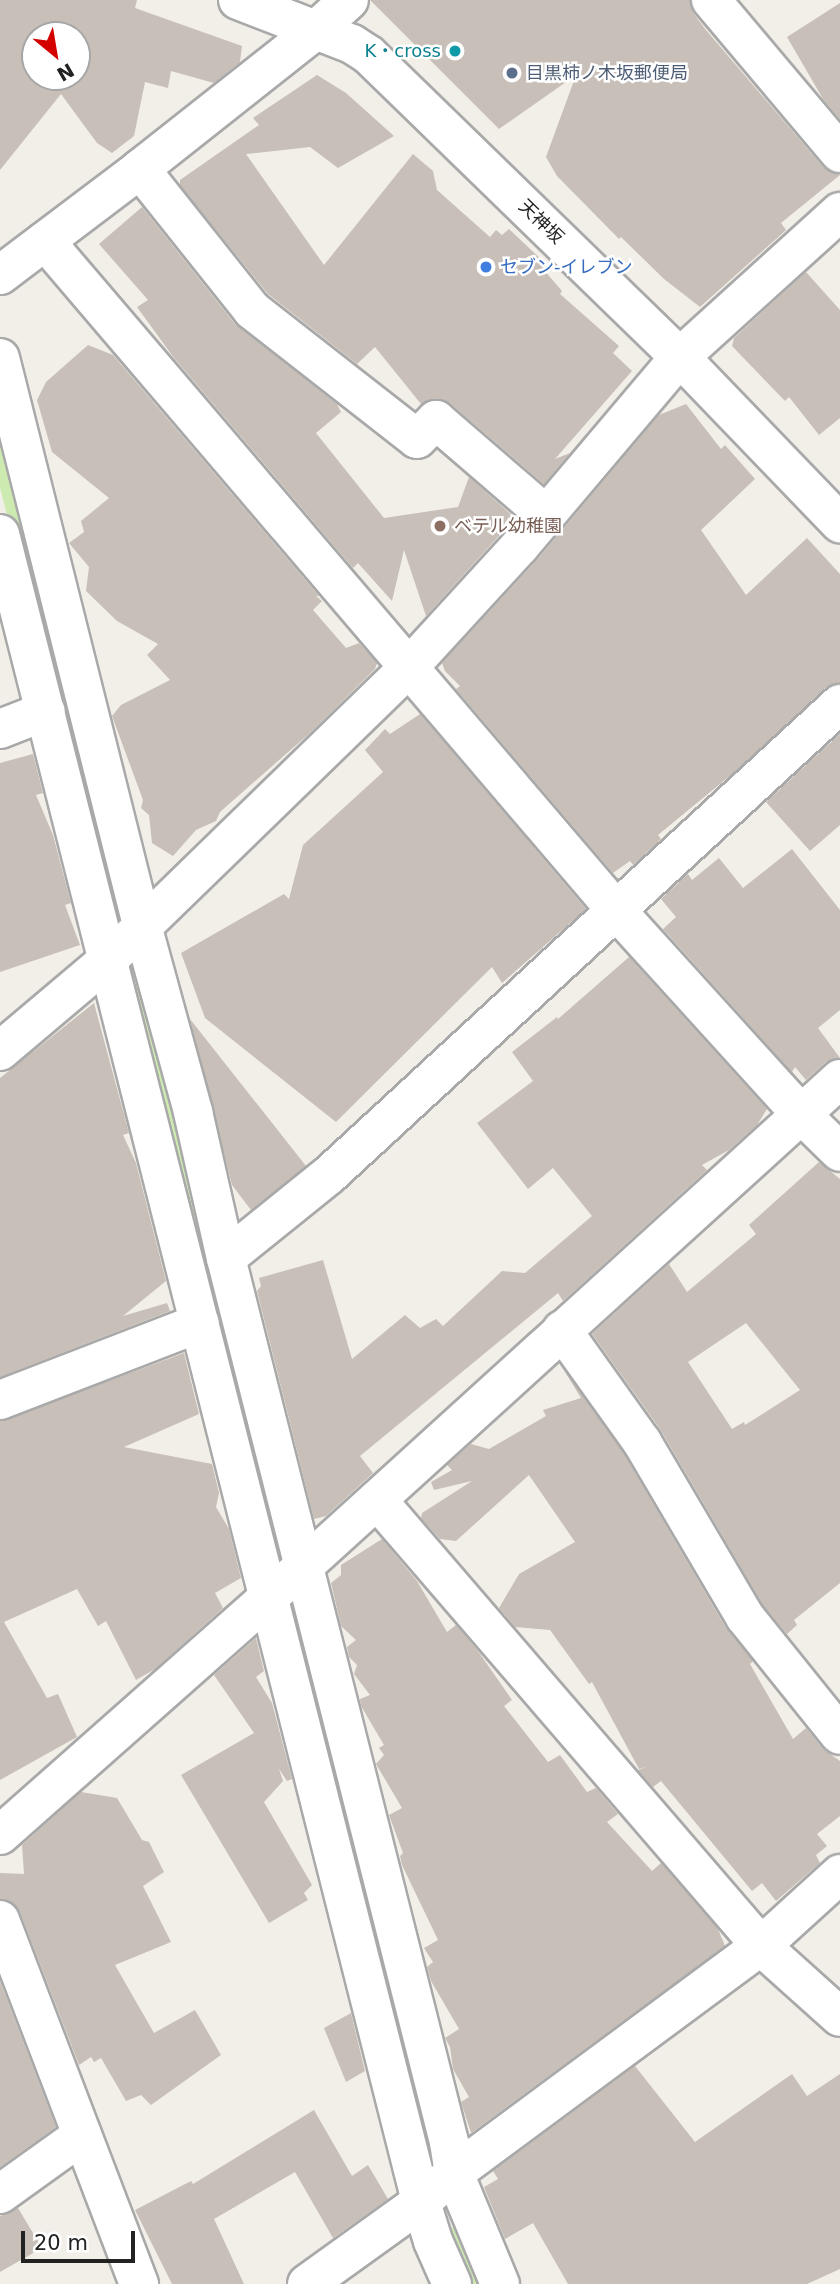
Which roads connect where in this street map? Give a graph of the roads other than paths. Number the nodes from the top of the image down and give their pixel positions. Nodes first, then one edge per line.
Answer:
1 (239, 0) edge
2 (349, 0) edge
3 (711, 0) edge
4 (317, 29) junction
5 (840, 153) edge
6 (140, 169) junction
7 (840, 212) edge
8 (45, 241) junction
9 (0, 275) edge
10 (680, 357) junction
11 (0, 358) edge
12 (546, 515) junction
13 (840, 523) edge
14 (0, 534) edge
15 (409, 667) junction
16 (840, 704) edge
17 (46, 711) junction
18 (0, 729) edge
19 (615, 909) junction
20 (142, 925) junction
21 (109, 959) junction
22 (0, 1051) edge
23 (840, 1079) edge
24 (801, 1114) junction
25 (840, 1152) edge
26 (226, 1258) junction
27 (200, 1323) junction
28 (562, 1330) junction
29 (0, 1400) edge
30 (377, 1500) junction
31 (305, 1565) junction
32 (268, 1597) junction
33 (840, 1735) edge
34 (0, 1835) edge
35 (840, 1874) edge
36 (0, 1920) edge
37 (761, 1946) junction
38 (840, 2017) edge
39 (82, 2135) junction
40 (454, 2173) junction
41 (0, 2194) edge
42 (422, 2202) junction
43 (139, 2284) edge
44 (307, 2284) edge
45 (452, 2284) edge
46 (500, 2284) edge

1 - 4 street, 天神坂
2 - 4 street
3 - 5 street
4 - 6 street
4 - 10 street, 天神坂
6 - 8 street
6 - 12 street
7 - 10 street
8 - 9 street
8 - 15 street
10 - 12 street
10 - 13 street, 天神坂
11 - 20 street
12 - 15 street
14 - 17 street
15 - 19 street
15 - 20 street
16 - 19 street
17 - 18 street
17 - 21 street
19 - 24 street
19 - 26 street
20 - 21 street
20 - 26 street
21 - 22 street
21 - 27 street
23 - 24 street
24 - 25 street
24 - 28 street
26 - 31 street
27 - 29 street
27 - 32 street
28 - 30 street
28 - 33 street
30 - 31 street
30 - 37 street
31 - 32 street
31 - 40 street
32 - 34 street
32 - 42 street
35 - 37 street
36 - 39 street
37 - 38 street
37 - 40 street
39 - 41 street
39 - 43 street
40 - 42 street
40 - 46 street
42 - 44 street
42 - 45 street

